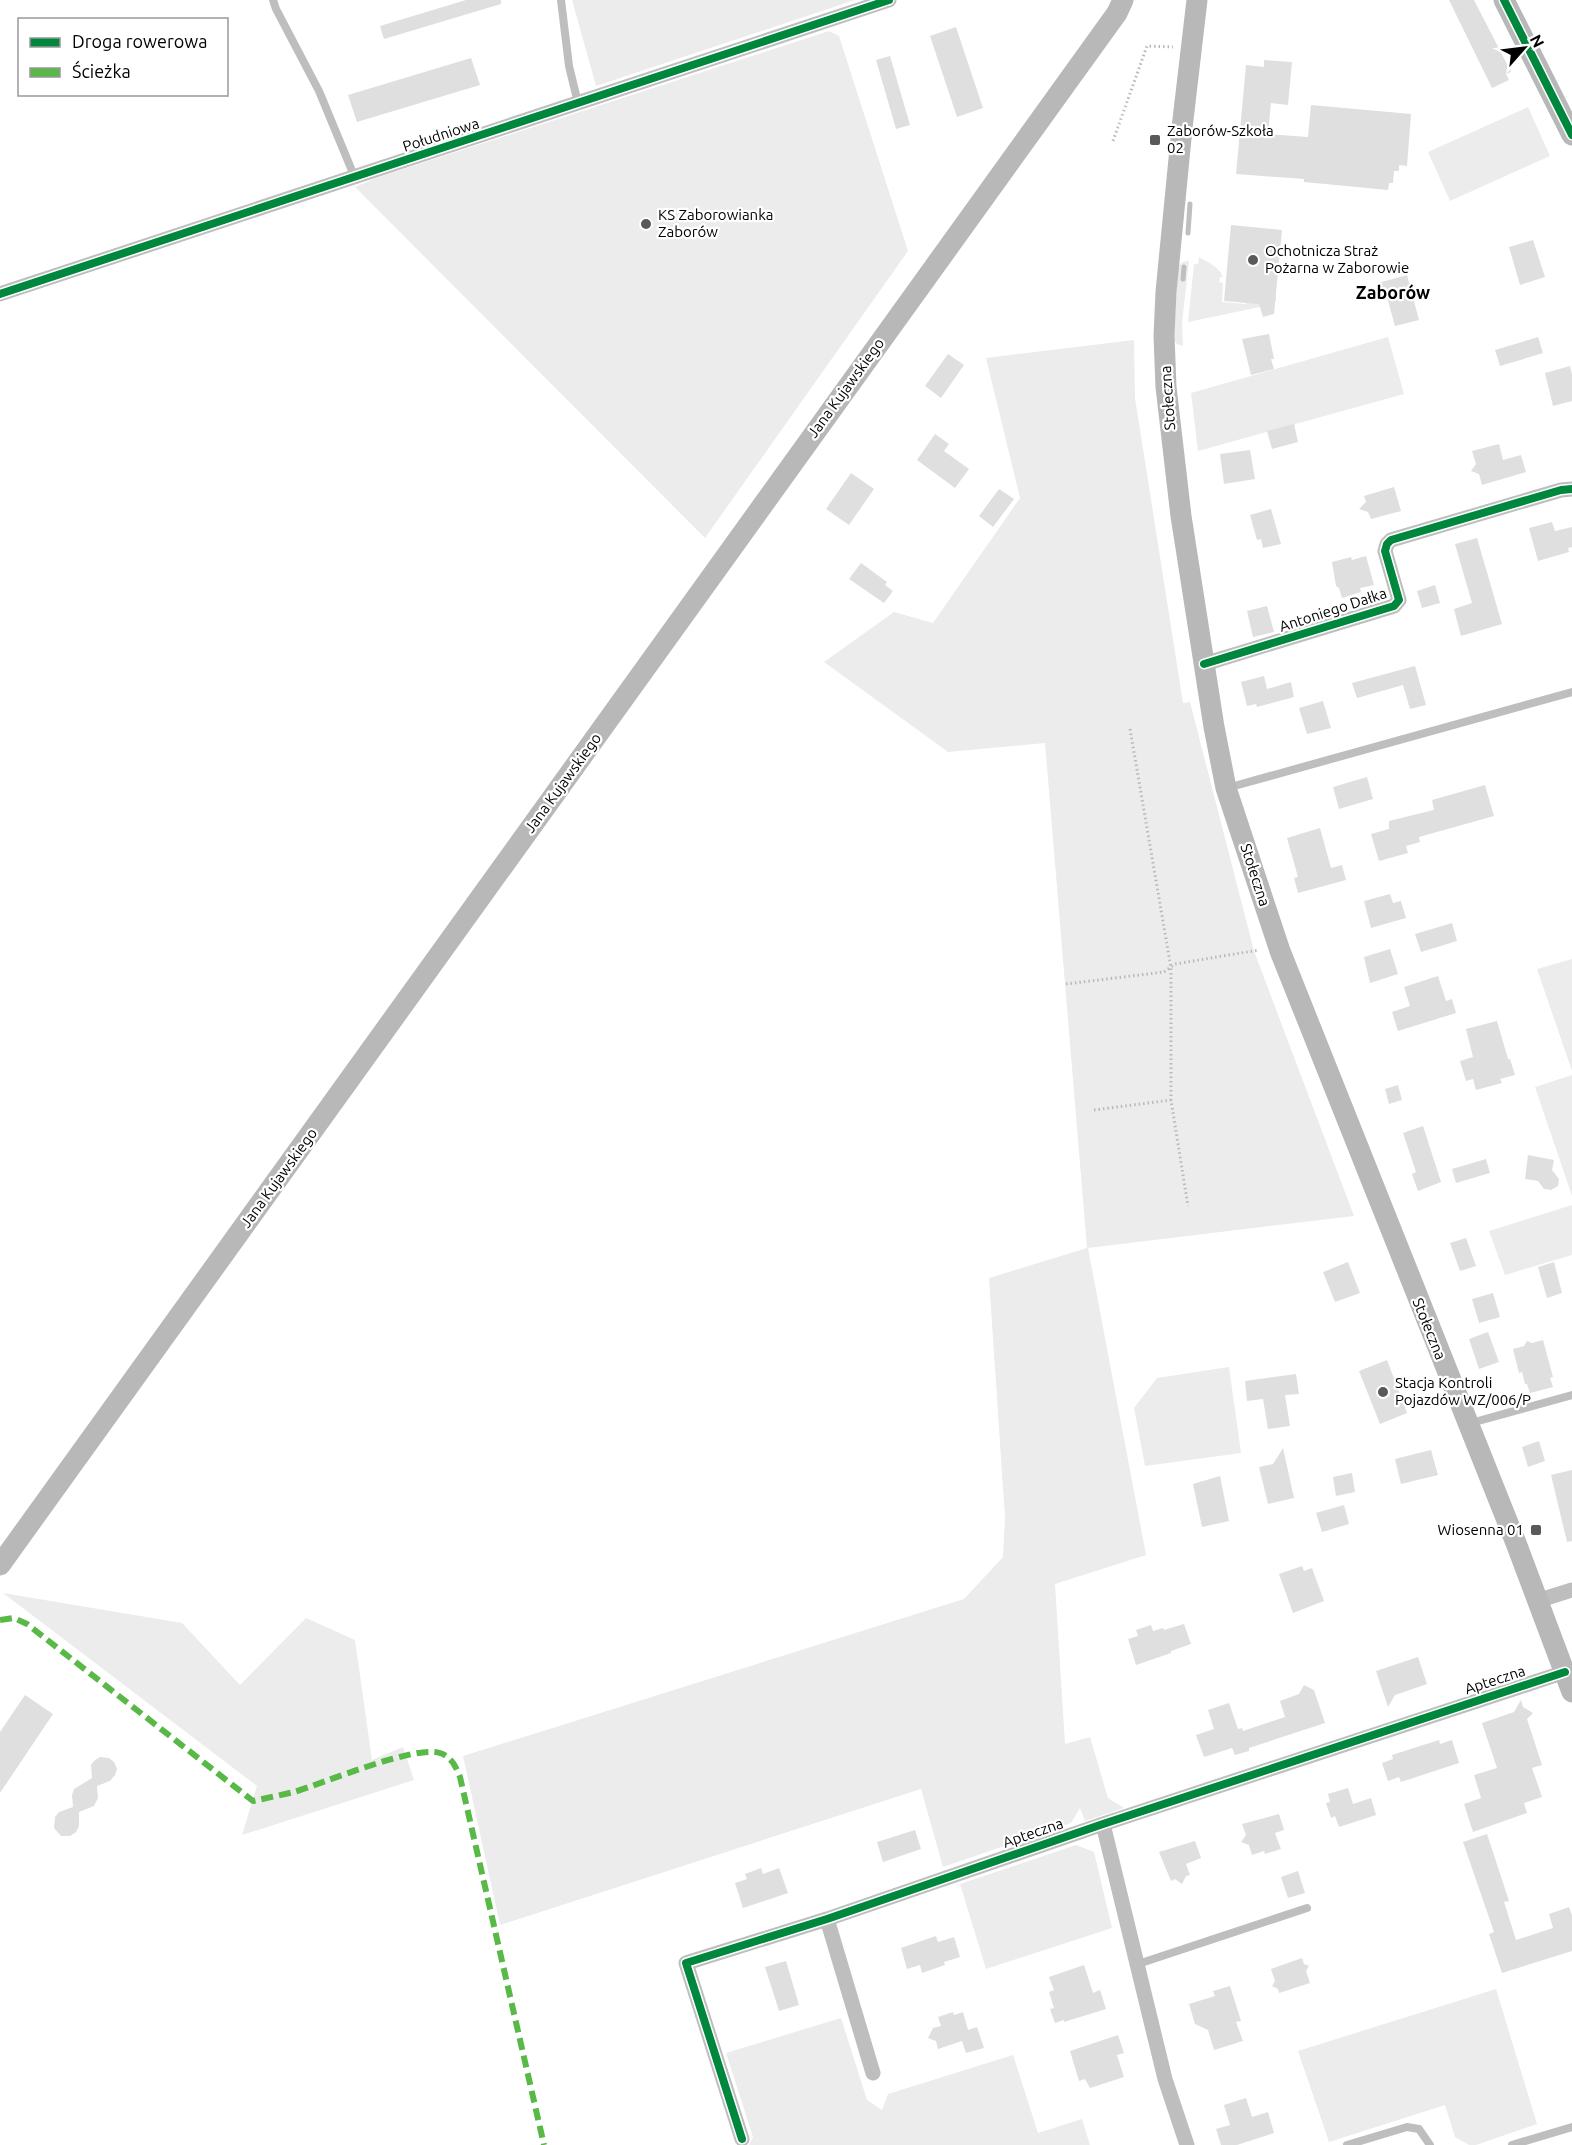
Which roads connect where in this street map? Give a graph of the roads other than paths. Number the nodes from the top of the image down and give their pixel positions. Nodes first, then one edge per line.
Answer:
1 (273, 0) edge
2 (561, 0) edge
3 (889, 0) edge
4 (1123, 0) edge
5 (1504, 0) edge
6 (1198, 3) edge
7 (578, 103) junction
8 (1572, 135) edge
9 (355, 178) junction
10 (0, 294) edge
11 (1572, 489) edge
12 (1204, 664) junction
13 (1572, 692) edge
14 (1226, 788) junction
15 (1572, 1395) edge
16 (1467, 1425) junction
17 (0, 1564) edge
18 (1572, 1590) edge
19 (1537, 1601) junction
20 (1564, 1672) junction
21 (1572, 1692) edge
22 (1103, 1824) junction
23 (1307, 1908) dead end
24 (827, 1919) junction
25 (1138, 1964) junction
26 (873, 2073) dead end
27 (1572, 2127) edge
28 (742, 2139) dead end
29 (1187, 2145) edge
30 (1347, 2145) edge
31 (1430, 2145) edge
32 (1512, 2145) edge

1 - 9 lane
2 - 7 lane
3 - 7 street, Południowa
4 - 17 main road, Jana Kujawskiego
5 - 8 main road
6 - 12 main road, Stołeczna
7 - 9 street, Południowa
9 - 10 street, Południowa
11 - 12 street, Antoniego Dałka
12 - 14 main road, Stołeczna
13 - 14 lane
14 - 16 main road, Stołeczna
15 - 16 lane
16 - 19 main road, Stołeczna
18 - 19 street
19 - 20 main road, Stołeczna
20 - 21 main road, Stołeczna
20 - 22 street, Apteczna
22 - 24 street, Apteczna
22 - 25 street
23 - 25 lane
24 - 26 street
24 - 28 street, Apteczna
25 - 29 street
27 - 32 lane
30 - 31 lane

